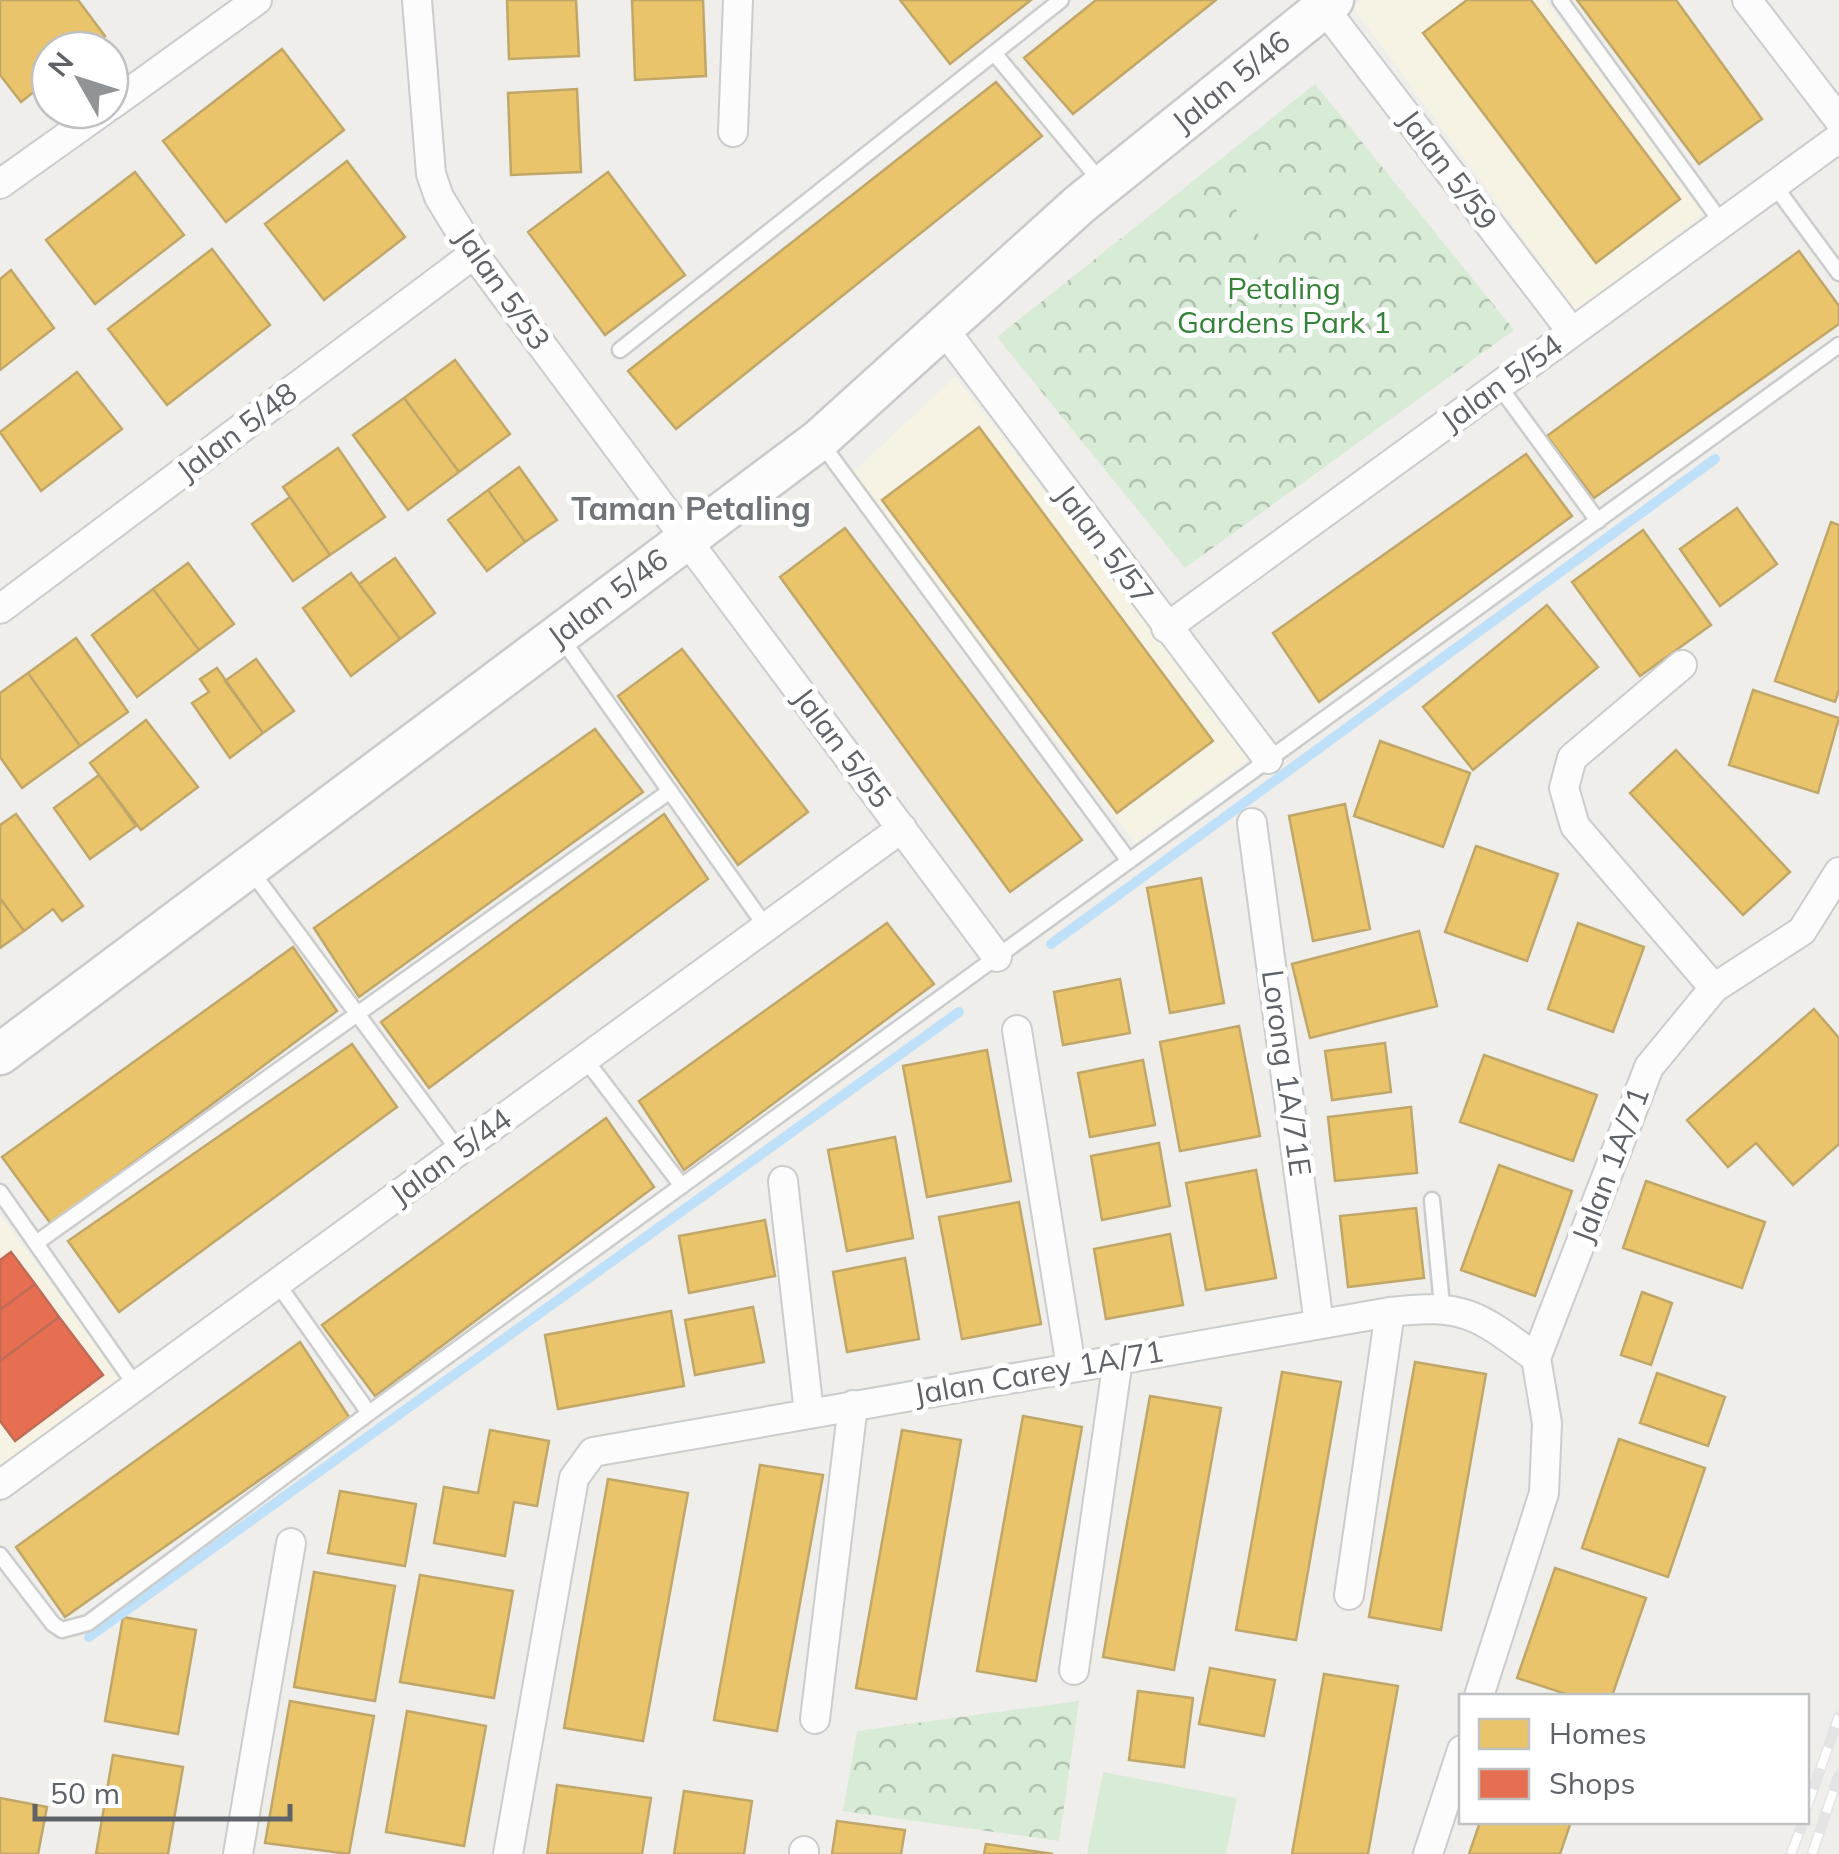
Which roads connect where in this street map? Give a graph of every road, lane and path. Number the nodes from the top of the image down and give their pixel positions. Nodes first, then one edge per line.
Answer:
1 (258, 0) edge
2 (416, 0) edge
3 (738, 0) edge
4 (1061, 0) edge
5 (1560, 0) edge
6 (1748, 0) edge
7 (1329, 4) edge
8 (994, 53) junction
9 (130, 92) edge
10 (1839, 120) edge
11 (76, 130) edge
12 (733, 132) dead end
13 (1839, 138) edge
14 (0, 184) edge
15 (1774, 185) junction
16 (1104, 186) junction
17 (1722, 223) junction
18 (474, 254) junction
19 (1839, 274) edge
20 (943, 328) junction
21 (1572, 332) junction
22 (1839, 346) edge
23 (620, 350) dead end
24 (1499, 386) junction
25 (819, 440) junction
26 (1598, 521) junction
27 (686, 539) junction
28 (0, 609) edge
29 (1166, 628) junction
30 (559, 635) junction
31 (1682, 665) dead end
32 (1268, 759) junction
33 (670, 791) junction
34 (1252, 823) dead end
35 (902, 828) junction
36 (1129, 861) junction
37 (248, 868) junction
38 (1839, 872) edge
39 (766, 927) junction
40 (997, 957) junction
41 (1714, 988) junction
42 (359, 1016) junction
43 (1017, 1030) dead end
44 (0, 1054) edge
45 (585, 1059) junction
46 (459, 1151) junction
47 (783, 1180) dead end
48 (682, 1186) junction
49 (0, 1192) edge
50 (1432, 1200) dead end
51 (36, 1243) junction
52 (277, 1284) junction
53 (1442, 1306) junction
54 (1390, 1312) junction
55 (1319, 1324) junction
56 (1536, 1358) junction
57 (1118, 1360) junction
58 (1072, 1367) junction
59 (136, 1386) junction
60 (853, 1405) junction
61 (369, 1413) junction
62 (809, 1413) junction
63 (0, 1485) edge
64 (291, 1543) dead end
65 (0, 1554) edge
66 (1349, 1595) dead end
67 (1074, 1670) dead end
68 (1480, 1694) edge
69 (815, 1720) dead end
70 (1459, 1759) edge
71 (238, 1854) edge
72 (508, 1854) edge
73 (1428, 1854) edge

1 - 9 street
2 - 18 street, Jalan 5/53
3 - 12 street
4 - 8 lane
5 - 17 lane
6 - 10 street
7 - 16 street, Jalan 5/46
7 - 21 street, Jalan 5/59
8 - 16 lane
8 - 23 lane
11 - 14 street
13 - 15 street, Jalan 5/54
15 - 17 street, Jalan 5/54
15 - 19 lane
16 - 20 street, Jalan 5/46
17 - 21 street, Jalan 5/54
18 - 27 street, Jalan 5/53
18 - 28 street, Jalan 5/48
20 - 25 street, Jalan 5/46
20 - 29 street, Jalan 5/57
21 - 24 street, Jalan 5/54
22 - 26 lane
24 - 26 lane
24 - 29 street, Jalan 5/54
25 - 27 street, Jalan 5/46
25 - 36 lane
26 - 32 lane
27 - 30 street, Jalan 5/46
27 - 35 street, Jalan 5/55
29 - 32 street, Jalan 5/57
30 - 33 lane
30 - 37 street, Jalan 5/46
31 - 41 street
32 - 36 lane
33 - 39 lane
33 - 42 lane
34 - 55 street, Lorong 1A/71E
35 - 39 street, Jalan 5/44
35 - 40 street, Jalan 5/55
36 - 40 lane
37 - 42 lane
37 - 44 street, Jalan 5/46
38 - 41 street, Jalan 1A/71
39 - 45 street, Jalan 5/44
40 - 48 lane
41 - 56 street, Jalan 1A/71
42 - 46 lane
42 - 51 lane
43 - 58 street
45 - 46 street, Jalan 5/44
45 - 48 lane
46 - 52 street, Jalan 5/44
47 - 62 street
48 - 61 lane
49 - 51 lane
50 - 53 lane
51 - 59 lane
52 - 59 street, Jalan 5/44
52 - 61 lane
53 - 54 street, Jalan Carey 1A/71
53 - 56 street, Jalan Carey 1A/71
54 - 55 street, Jalan Carey 1A/71
54 - 66 street
55 - 57 street, Jalan Carey 1A/71
56 - 68 street
57 - 58 street, Jalan Carey 1A/71
57 - 67 street
58 - 60 street, Jalan Carey 1A/71
59 - 63 street, Jalan 5/44
60 - 62 street, Jalan Carey 1A/71
60 - 69 street
61 - 65 lane
62 - 72 street, Jalan Carey 1A/71
64 - 71 street
70 - 73 street

